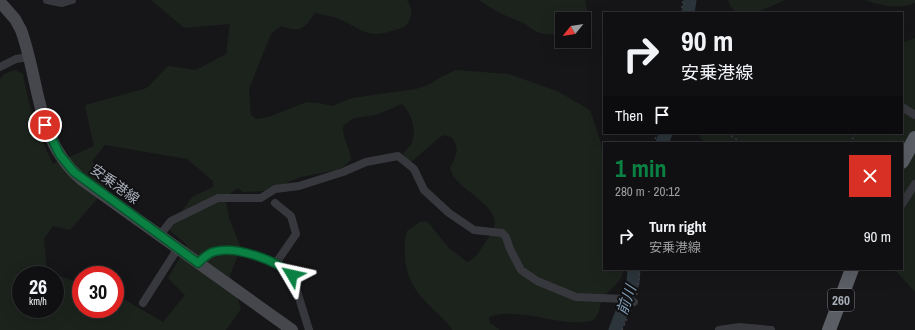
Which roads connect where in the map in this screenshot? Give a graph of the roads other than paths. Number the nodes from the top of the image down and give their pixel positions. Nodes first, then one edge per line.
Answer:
1 (47, 0) edge
2 (72, 0) edge
3 (0, 2) edge
4 (29, 57) junction
5 (0, 67) edge
6 (903, 108) edge
7 (915, 115) edge
8 (915, 138) edge
9 (903, 160) edge
10 (915, 184) edge
11 (903, 202) edge
12 (275, 203) dead end
13 (160, 235) junction
14 (178, 248) junction
15 (198, 263) junction
16 (276, 263) junction
17 (852, 270) edge
18 (630, 300) dead end
19 (143, 303) dead end
20 (292, 330) edge
21 (309, 330) edge
22 (718, 330) edge
23 (771, 330) edge
24 (829, 330) edge

1 - 2 street
3 - 4 main road, 安乗港線
4 - 5 street
4 - 13 main road, 安乗港線
6 - 7 street
8 - 9 highway
10 - 11 street
12 - 16 street
13 - 14 main road, 安乗港線
13 - 18 street
14 - 15 main road, 安乗港線
14 - 19 street
15 - 16 street
15 - 20 main road, 安乗港線
16 - 21 street
17 - 24 highway, 260
22 - 23 street

